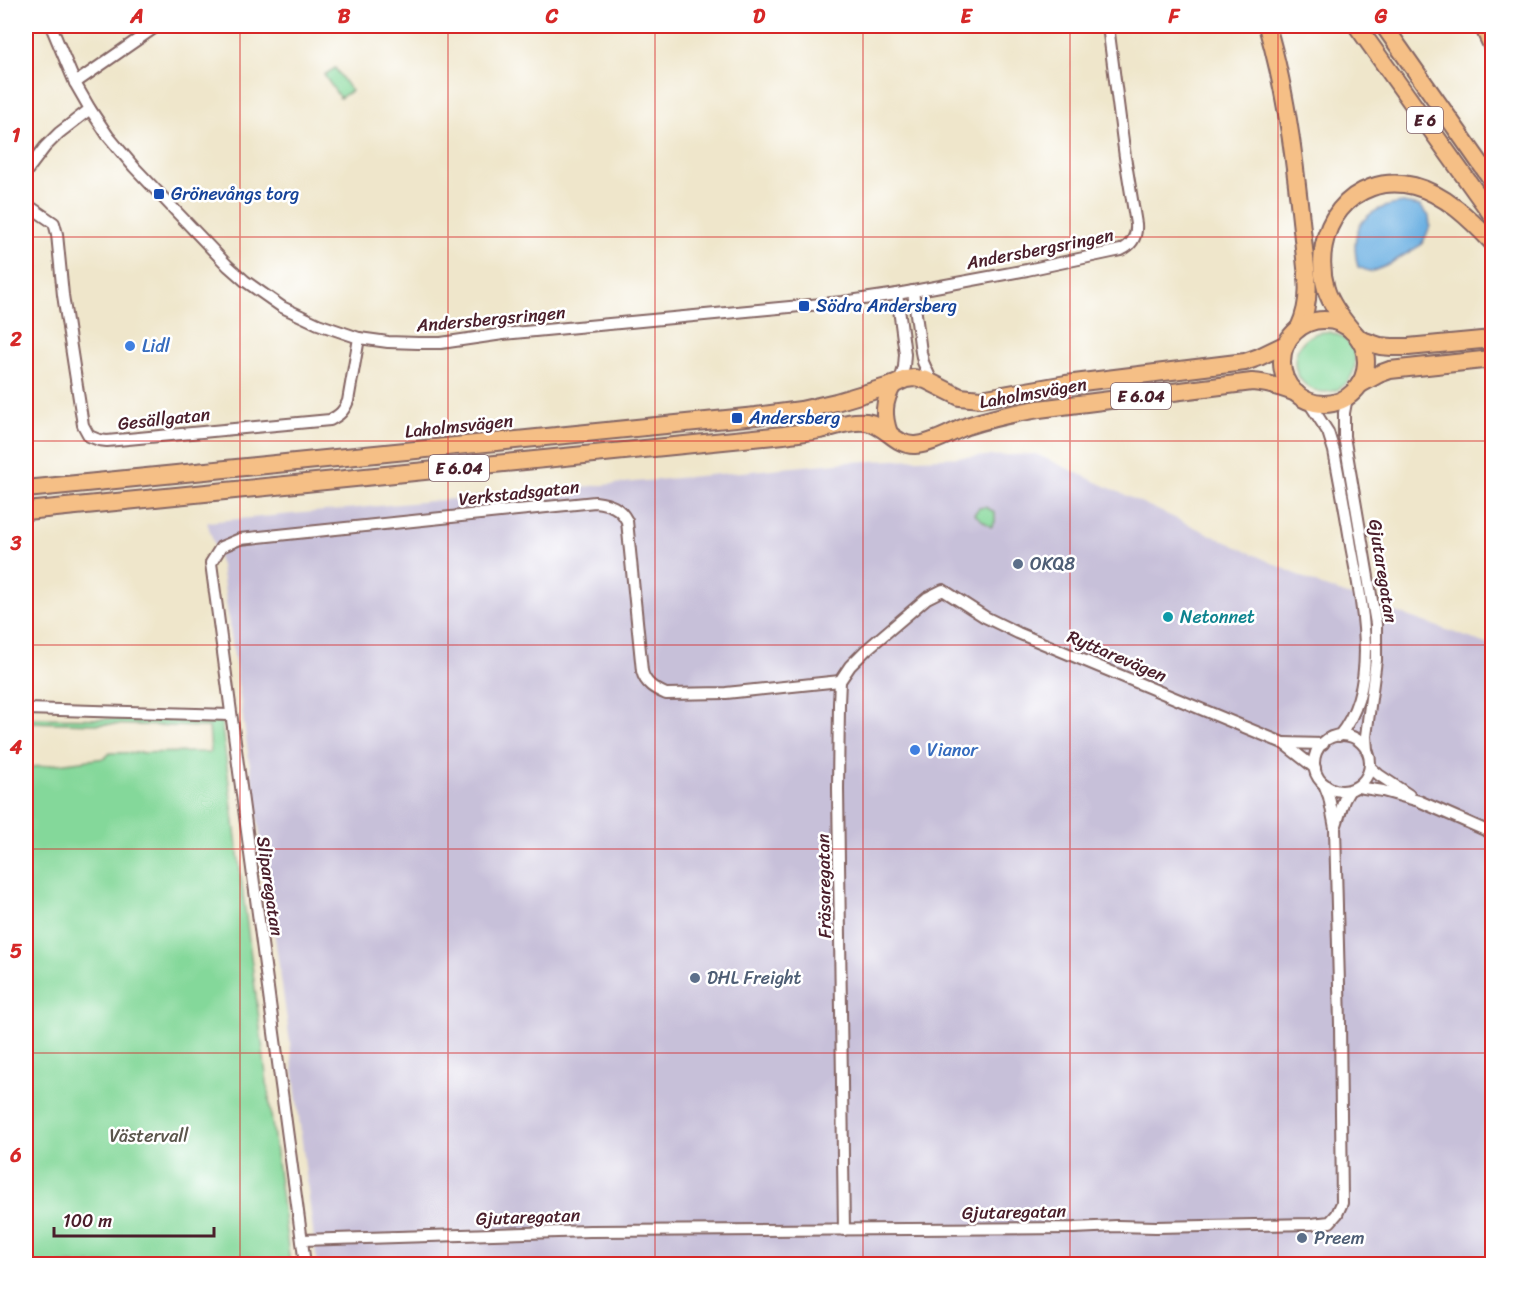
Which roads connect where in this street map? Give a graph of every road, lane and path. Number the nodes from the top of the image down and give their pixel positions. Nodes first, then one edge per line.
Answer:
1 (51, 26) edge
2 (158, 26) edge
3 (1108, 26) edge
4 (1267, 26) edge
5 (1357, 26) edge
6 (1384, 26) edge
7 (1483, 26) edge
8 (1492, 46) edge
9 (75, 82) junction
10 (90, 109) junction
11 (26, 172) edge
12 (1492, 180) edge
13 (26, 204) edge
14 (1492, 215) edge
15 (1492, 242) edge
16 (913, 291) junction
17 (897, 294) junction
18 (1299, 328) junction
19 (1356, 335) junction
20 (359, 338) junction
21 (1492, 339) edge
22 (1286, 344) junction
23 (1492, 359) edge
24 (896, 383) junction
25 (933, 384) junction
26 (1359, 385) junction
27 (1302, 397) junction
28 (1347, 397) junction
29 (889, 434) junction
30 (26, 489) edge
31 (26, 511) edge
32 (840, 681) junction
33 (26, 709) edge
34 (230, 715) junction
35 (1339, 736) junction
36 (1283, 743) junction
37 (1323, 744) junction
38 (1367, 750) junction
39 (1315, 768) junction
40 (1370, 768) junction
41 (1324, 784) junction
42 (1353, 789) junction
43 (1419, 801) junction
44 (1335, 828) junction
45 (1492, 833) edge
46 (844, 1230) junction
47 (302, 1240) junction
48 (305, 1264) edge

1 - 9 street, Andersbergsringen
2 - 9 street
3 - 16 street, Andersbergsringen
4 - 18 highway
5 - 14 highway, E 6
6 - 12 highway, E 6
7 - 8 highway
9 - 10 street, Andersbergsringen
10 - 11 street
10 - 20 street, Andersbergsringen
13 - 20 street, Gesällgatan
15 - 19 highway
16 - 17 street, Andersbergsringen
16 - 25 street
17 - 20 street, Andersbergsringen
17 - 24 street
18 - 19 highway
18 - 22 highway, Laholmsvägen
19 - 21 highway
19 - 26 highway
22 - 25 highway, Laholmsvägen / E 6.04
22 - 27 highway
23 - 26 highway
24 - 25 highway, Laholmsvägen / E 6.04
24 - 29 highway
24 - 30 highway, Laholmsvägen / E 6.04
26 - 28 highway
27 - 28 highway, Laholmsvägen
27 - 29 highway, Laholmsvägen / E 6.04
27 - 35 street, Gjutaregatan
28 - 38 street, Gjutaregatan
29 - 31 highway, Laholmsvägen / E 6.04
32 - 34 street, Verkstadsgatan
32 - 36 street, Ryttarevägen
32 - 46 street, Fräsaregatan
33 - 34 street
34 - 47 street, Sliparegatan
35 - 37 street, Ryttarevägen
35 - 38 street
36 - 37 street, Ryttarevägen
36 - 39 street, Ryttarevägen
37 - 39 street
38 - 40 street
39 - 41 street, Ryttarevägen
40 - 42 street
40 - 43 street
41 - 42 street
41 - 44 street, Gjutaregatan
42 - 43 street
42 - 44 street, Gjutaregatan
43 - 45 street
44 - 46 street, Gjutaregatan
46 - 47 street, Gjutaregatan
47 - 48 street, Sliparegatan

